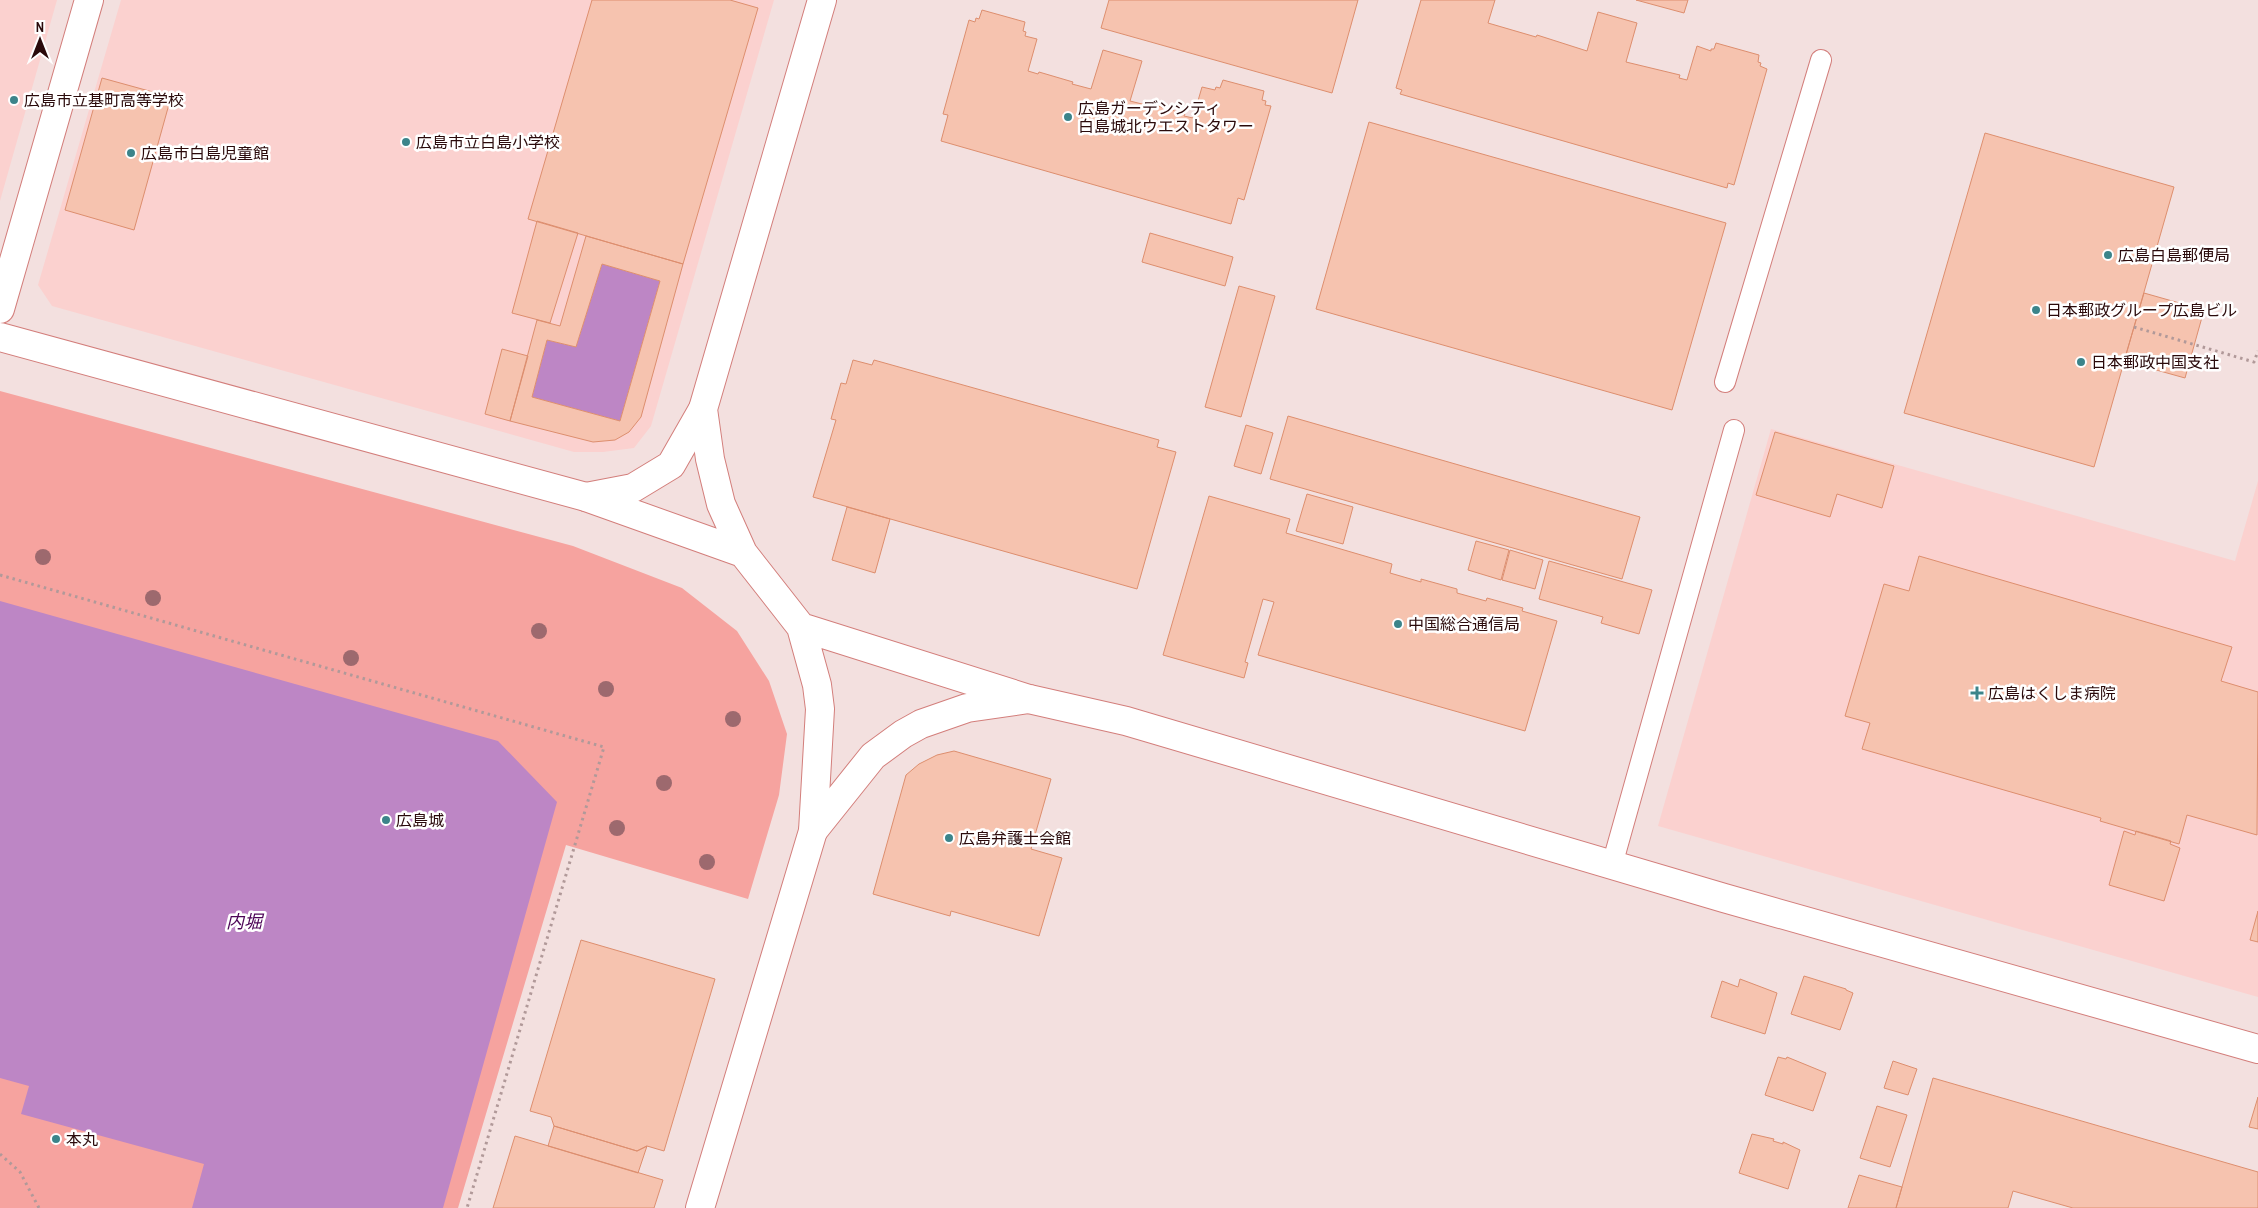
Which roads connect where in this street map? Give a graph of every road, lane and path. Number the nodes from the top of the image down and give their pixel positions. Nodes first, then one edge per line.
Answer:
1 (89, 0) edge
2 (822, 0) edge
3 (1821, 60) dead end
4 (0, 309) edge
5 (2134, 327) dead end
6 (0, 337) edge
7 (2258, 351) edge
8 (1725, 382) dead end
9 (703, 409) junction
10 (1734, 430) dead end
11 (586, 497) junction
12 (743, 553) junction
13 (0, 575) edge
14 (801, 627) junction
15 (1029, 699) junction
16 (813, 832) junction
17 (1612, 865) junction
18 (2258, 1049) edge
19 (0, 1154) edge
20 (39, 1208) edge
21 (467, 1208) edge
22 (700, 1208) edge

1 - 4 street
2 - 9 street
3 - 8 lane
5 - 7 path
6 - 11 street
9 - 11 street
9 - 12 street
10 - 17 lane
11 - 12 street
12 - 14 street
13 - 21 path
14 - 15 street
14 - 16 street
15 - 16 street
15 - 17 street
16 - 22 street
17 - 18 street
19 - 20 path

